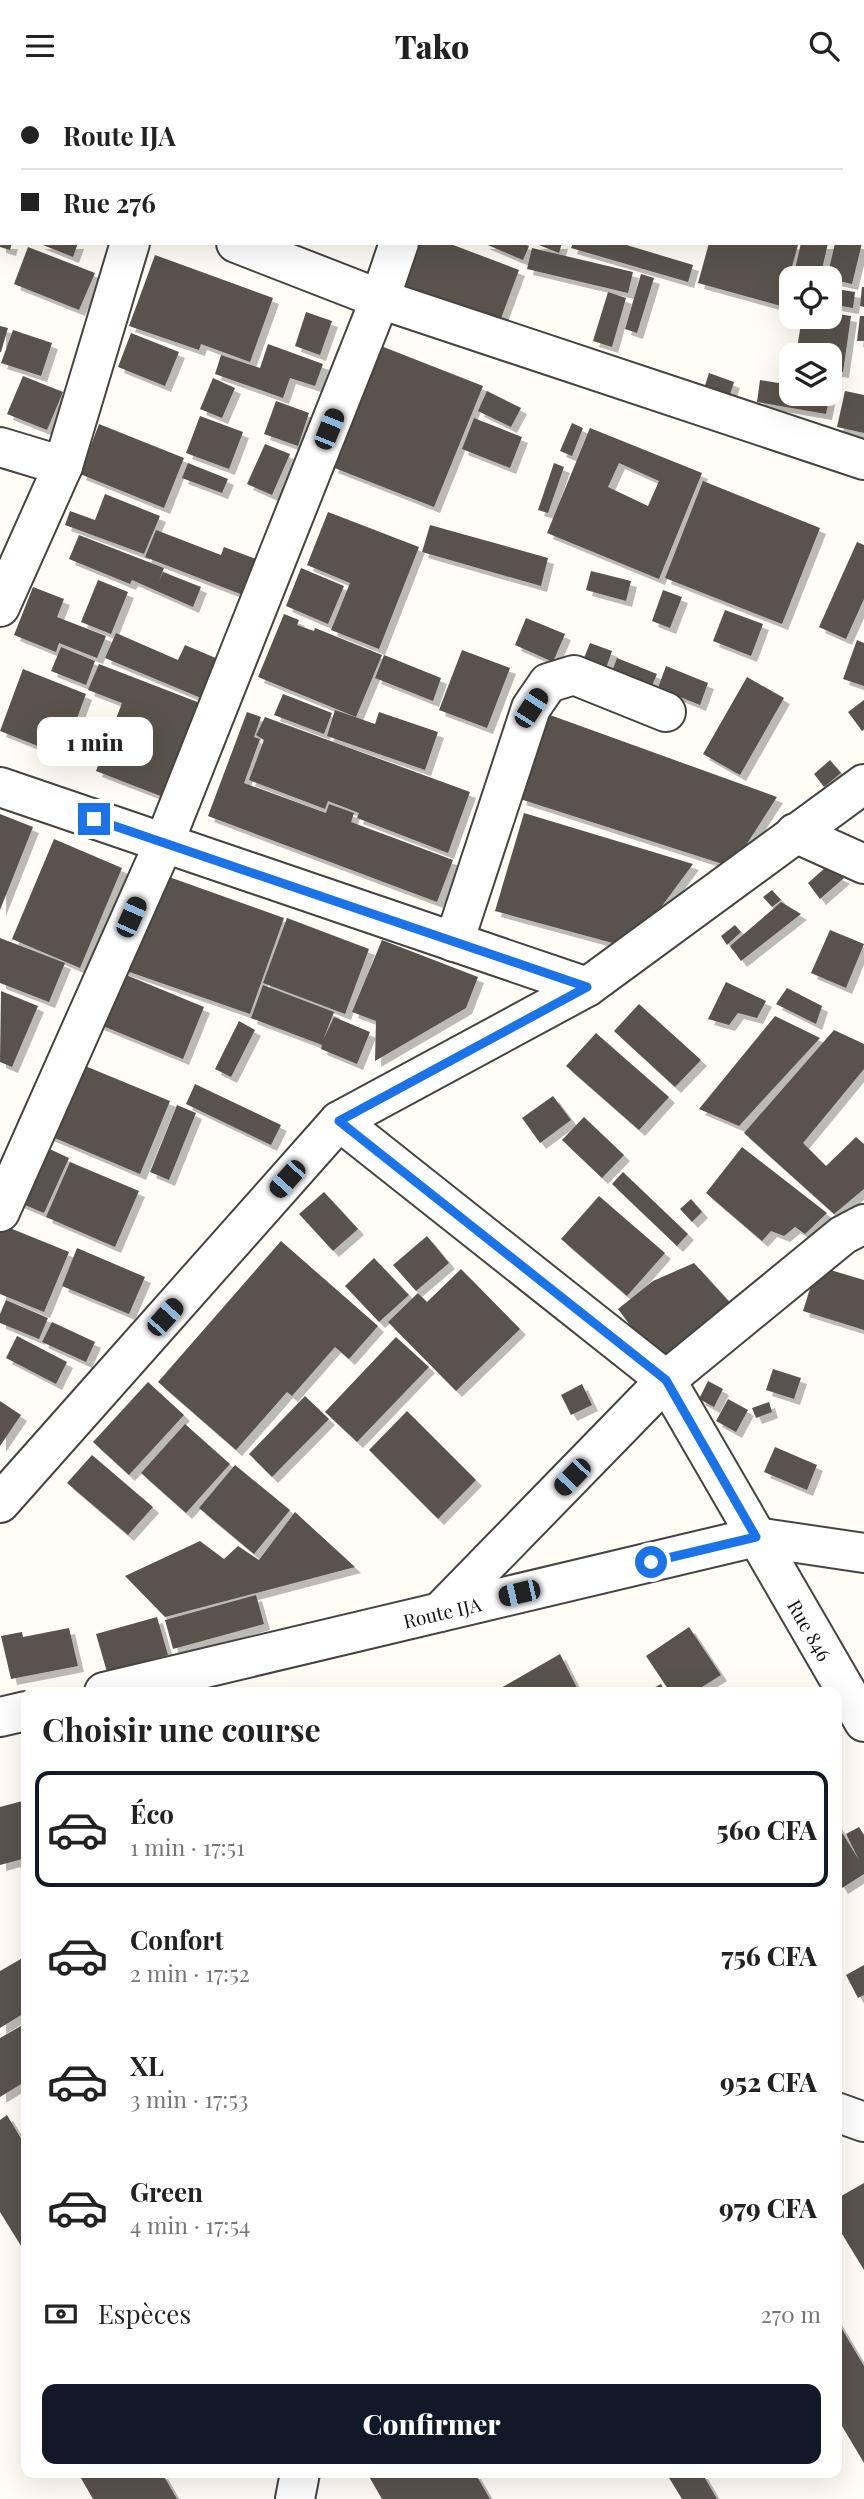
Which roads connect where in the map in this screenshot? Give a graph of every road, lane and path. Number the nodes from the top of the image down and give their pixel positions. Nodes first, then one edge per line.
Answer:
1 (129, 245) edge
2 (241, 245) edge
3 (398, 245) edge
4 (380, 299) junction
5 (0, 447) edge
6 (864, 460) edge
7 (63, 466) junction
8 (0, 607) edge
9 (666, 712) dead end
10 (864, 784) edge
11 (0, 787) edge
12 (794, 833) junction
13 (164, 843) junction
14 (864, 864) edge
15 (454, 942) junction
16 (587, 987) junction
17 (339, 1121) junction
18 (0, 1212) edge
19 (864, 1224) edge
20 (666, 1380) junction
21 (0, 1503) edge
22 (756, 1537) junction
23 (864, 1553) edge
24 (440, 1612) junction
25 (125, 1687) edge
26 (21, 1712) edge
27 (0, 1717) edge
28 (864, 1722) edge
29 (842, 2114) edge
30 (864, 2122) edge
31 (299, 2478) edge
32 (295, 2499) edge

1 - 7 street
2 - 4 street
3 - 4 street
4 - 6 street
4 - 13 street
5 - 7 street
7 - 8 street
9 - 15 street
10 - 12 street
11 - 13 street
12 - 14 street
12 - 16 street
13 - 15 street
13 - 18 street
15 - 16 street
16 - 17 street
17 - 20 street
17 - 21 street
19 - 20 street
20 - 22 street, Rue 846
20 - 24 street
22 - 23 street, Route IJA
22 - 24 street, Route IJA
22 - 28 street, Rue 846
24 - 25 street, Route IJA
26 - 27 street
29 - 30 street
31 - 32 street

